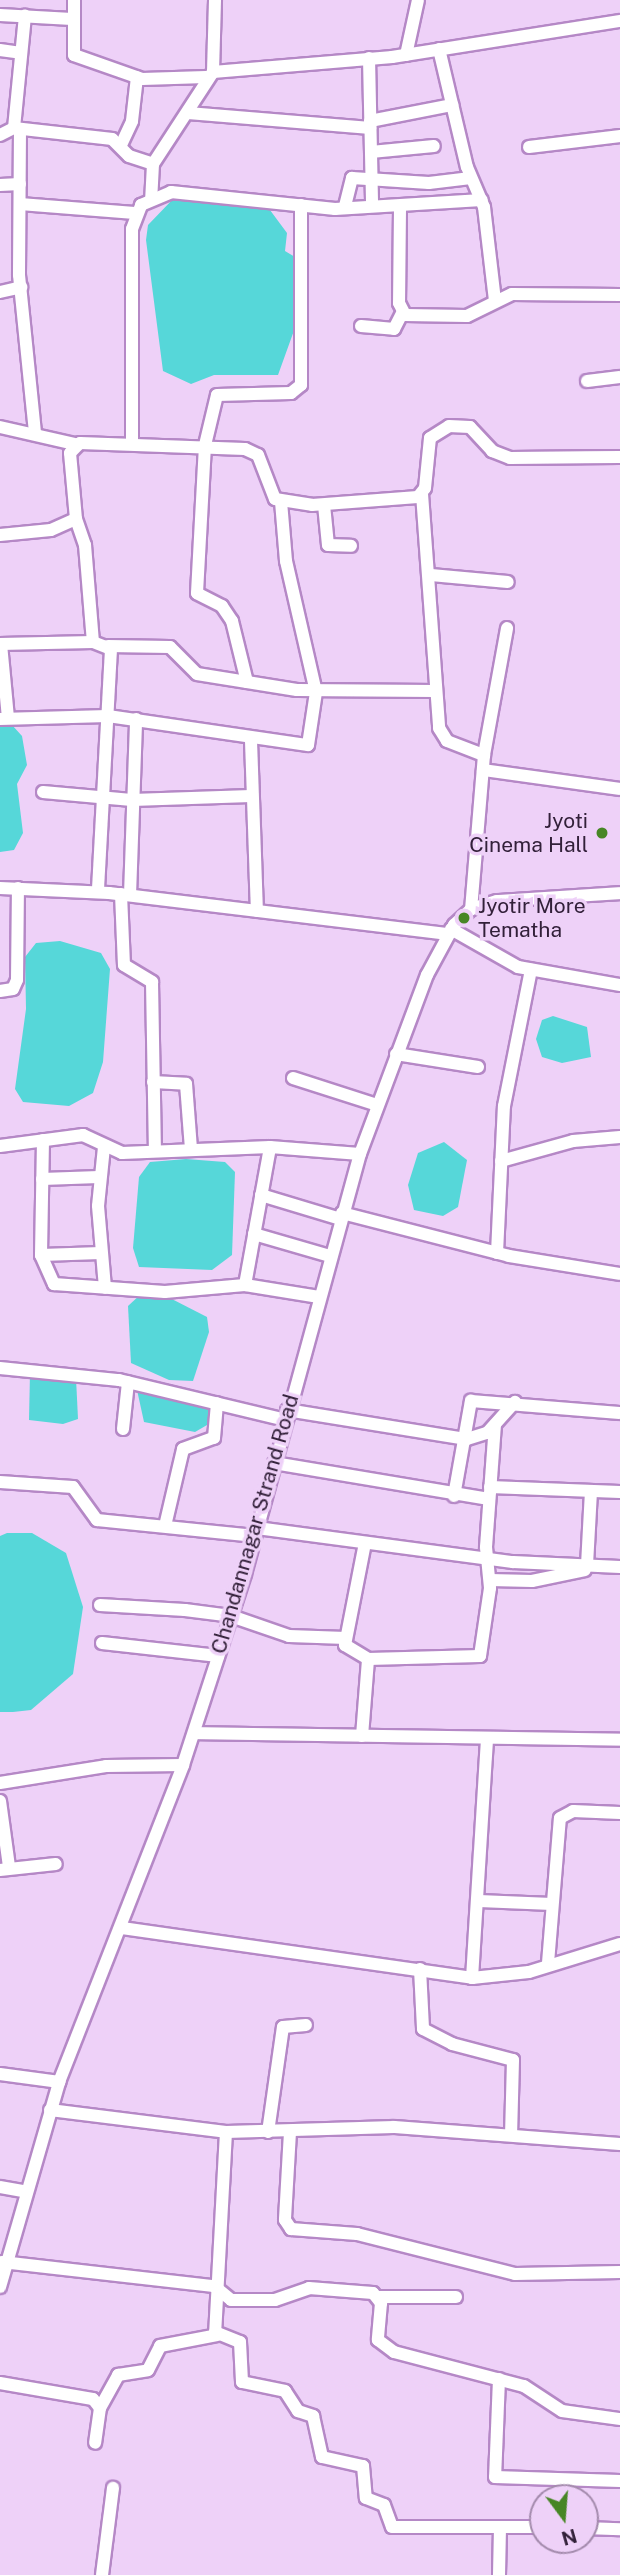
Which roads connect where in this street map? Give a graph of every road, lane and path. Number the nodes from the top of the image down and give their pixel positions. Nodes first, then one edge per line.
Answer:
1 (74, 0) edge
2 (215, 0) edge
3 (418, 0) edge
4 (0, 15) edge
5 (25, 16) junction
6 (72, 19) junction
7 (620, 20) edge
8 (439, 49) junction
9 (0, 50) edge
10 (21, 53) junction
11 (405, 55) junction
12 (369, 58) junction
13 (210, 74) junction
14 (137, 77) junction
15 (452, 105) junction
16 (188, 113) junction
17 (370, 125) junction
18 (17, 128) junction
19 (0, 135) edge
20 (620, 136) edge
21 (121, 145) junction
22 (434, 146) dead end
23 (529, 147) dead end
24 (371, 152) junction
25 (153, 164) junction
26 (471, 178) junction
27 (372, 179) junction
28 (20, 184) junction
29 (0, 185) edge
30 (151, 197) junction
31 (482, 200) junction
32 (20, 204) junction
33 (301, 205) junction
34 (372, 205) junction
35 (345, 206) junction
36 (400, 208) junction
37 (135, 213) junction
38 (21, 287) junction
39 (0, 292) edge
40 (620, 295) edge
41 (495, 300) junction
42 (402, 313) junction
43 (361, 326) dead end
44 (620, 377) edge
45 (587, 381) dead end
46 (0, 427) edge
47 (35, 432) junction
48 (132, 443) junction
49 (74, 444) junction
50 (205, 445) junction
51 (620, 457) edge
52 (422, 494) junction
53 (282, 502) junction
54 (324, 505) junction
55 (76, 519) junction
56 (0, 536) edge
57 (351, 546) dead end
58 (431, 575) junction
59 (508, 582) dead end
60 (507, 628) dead end
61 (93, 642) junction
62 (1, 644) edge
63 (108, 646) junction
64 (247, 682) junction
65 (435, 691) junction
66 (316, 692) junction
67 (107, 716) junction
68 (4, 719) edge
69 (136, 719) junction
70 (251, 741) junction
71 (484, 755) junction
72 (483, 770) junction
73 (620, 789) edge
74 (43, 792) dead end
75 (251, 796) junction
76 (103, 797) junction
77 (132, 800) junction
78 (0, 888) edge
79 (18, 888) junction
80 (98, 892) junction
81 (620, 893) edge
82 (126, 895) junction
83 (471, 909) junction
84 (257, 911) junction
85 (450, 932) junction
86 (531, 970) junction
87 (620, 985) edge
88 (0, 991) edge
89 (396, 1054) junction
90 (478, 1067) dead end
91 (293, 1078) dead end
92 (153, 1082) junction
93 (377, 1105) junction
94 (620, 1137) edge
95 (43, 1140) junction
96 (0, 1146) edge
97 (104, 1147) junction
98 (270, 1147) junction
99 (191, 1149) junction
100 (155, 1151) junction
101 (360, 1154) junction
102 (501, 1161) junction
103 (99, 1177) junction
104 (42, 1179) junction
105 (261, 1195) junction
106 (342, 1216) junction
107 (254, 1234) junction
108 (101, 1253) junction
109 (497, 1253) junction
110 (41, 1255) junction
111 (330, 1256) junction
112 (620, 1274) edge
113 (245, 1285) junction
114 (105, 1288) junction
115 (318, 1297) junction
116 (0, 1368) edge
117 (128, 1382) junction
118 (217, 1402) junction
119 (514, 1402) junction
120 (620, 1413) edge
121 (286, 1415) junction
122 (495, 1425) junction
123 (123, 1429) dead end
124 (463, 1439) junction
125 (274, 1463) junction
126 (0, 1482) edge
127 (591, 1490) junction
128 (620, 1492) edge
129 (489, 1493) junction
130 (454, 1496) junction
131 (165, 1526) junction
132 (256, 1532) junction
133 (365, 1543) junction
134 (486, 1558) junction
135 (587, 1566) junction
136 (603, 1566) junction
137 (620, 1567) edge
138 (490, 1580) junction
139 (100, 1605) dead end
140 (231, 1616) junction
141 (346, 1638) junction
142 (102, 1643) dead end
143 (218, 1656) junction
144 (368, 1659) junction
145 (194, 1733) junction
146 (362, 1736) junction
147 (487, 1738) junction
148 (620, 1741) edge
149 (183, 1765) junction
150 (0, 1783) edge
151 (0, 1801) edge
152 (620, 1812) edge
153 (56, 1864) dead end
154 (5, 1868) edge
155 (479, 1900) junction
156 (552, 1904) junction
157 (122, 1928) junction
158 (620, 1944) edge
159 (548, 1963) junction
160 (420, 1969) junction
161 (472, 1978) junction
162 (306, 2025) dead end
163 (0, 2074) edge
164 (59, 2082) junction
165 (50, 2110) junction
166 (226, 2132) junction
167 (268, 2132) junction
168 (290, 2132) junction
169 (511, 2135) junction
170 (620, 2144) edge
171 (0, 2187) edge
172 (27, 2192) junction
173 (4, 2263) edge
174 (620, 2272) edge
175 (214, 2286) junction
176 (0, 2287) edge
177 (379, 2297) junction
178 (456, 2297) dead end
179 (217, 2335) junction
180 (499, 2379) junction
181 (0, 2383) edge
182 (100, 2408) junction
183 (620, 2419) edge
184 (95, 2443) dead end
185 (620, 2481) edge
186 (113, 2488) dead end
187 (500, 2527) junction
188 (529, 2527) edge
189 (599, 2528) edge
190 (620, 2529) edge
191 (102, 2575) edge
192 (499, 2575) edge

1 - 6 street
2 - 13 street
3 - 11 street
4 - 5 street
5 - 6 street
5 - 10 street
6 - 14 street
7 - 8 street
8 - 11 street
8 - 15 street
9 - 10 street
10 - 18 street
11 - 12 street
12 - 13 street
12 - 17 street
13 - 14 street
13 - 16 street
14 - 21 street
15 - 17 street
15 - 26 street
16 - 17 street
16 - 25 street
17 - 24 street
18 - 19 street
18 - 21 street
18 - 28 street
20 - 23 street
21 - 25 street
22 - 24 street
24 - 27 street
25 - 30 street
26 - 27 street
26 - 31 street
27 - 34 street
27 - 35 street
28 - 29 street
28 - 32 street
30 - 33 street
30 - 37 street
31 - 36 street
31 - 41 street
32 - 37 street
32 - 38 street
33 - 35 street
33 - 50 street
34 - 35 street
34 - 36 street
36 - 42 street
37 - 48 street
38 - 39 street
38 - 47 street
40 - 41 street
41 - 42 street
42 - 43 street
44 - 45 street
46 - 47 street
47 - 49 street
48 - 49 street
48 - 50 street
49 - 55 street
50 - 53 street
50 - 64 street
51 - 52 street
52 - 54 street
52 - 58 street
53 - 54 street
53 - 66 street
54 - 57 street
55 - 56 street
55 - 61 street
58 - 59 street
58 - 65 street
60 - 71 street
61 - 62 street
61 - 63 street
62 - 68 street
63 - 64 street
63 - 67 street
64 - 66 street
65 - 66 street
65 - 71 street
66 - 70 street
67 - 68 street
67 - 69 street
67 - 76 street
69 - 70 street
69 - 77 street
70 - 75 street
71 - 72 street
72 - 73 street
72 - 83 street
74 - 76 street
75 - 77 street
75 - 84 street
76 - 77 street
76 - 80 street
77 - 82 street
78 - 79 street
79 - 80 street
79 - 88 street
80 - 82 street
81 - 83 street
82 - 84 street
82 - 92 street
83 - 85 street, Chandannagar Strand Road
84 - 85 street
85 - 86 street
85 - 89 street, Chandannagar Strand Road
86 - 87 street
86 - 102 street
89 - 90 street
89 - 93 street, Chandannagar Strand Road
91 - 93 street
92 - 99 street
92 - 100 street
93 - 101 street, Chandannagar Strand Road
94 - 102 street
95 - 96 street
95 - 97 street
95 - 104 street
97 - 100 street
97 - 103 street
98 - 99 street
98 - 101 street
98 - 105 street
99 - 100 street
101 - 106 street, Chandannagar Strand Road
102 - 109 street
103 - 104 street
103 - 108 street
104 - 110 street
105 - 106 street
105 - 107 street
106 - 109 street
106 - 111 street, Chandannagar Strand Road
107 - 111 street
107 - 113 street
108 - 110 street
108 - 114 street
109 - 112 street
110 - 114 street
111 - 115 street, Chandannagar Strand Road
113 - 114 street
113 - 115 street
115 - 121 street, Chandannagar Strand Road
116 - 117 street
117 - 118 street
117 - 123 street
118 - 121 street
118 - 131 street
119 - 120 street
119 - 122 street
119 - 124 street
121 - 124 street
121 - 125 street, Chandannagar Strand Road
122 - 124 street
122 - 129 street
124 - 130 street
125 - 130 street
125 - 132 street, Chandannagar Strand Road
126 - 131 street
127 - 128 street
127 - 129 street
127 - 135 street
129 - 130 street
129 - 134 street
131 - 132 street
132 - 133 street
132 - 140 street, Chandannagar Strand Road
133 - 134 street
133 - 141 street
134 - 135 street
134 - 138 street
135 - 136 street
136 - 137 street
136 - 138 street
138 - 144 street
139 - 140 street
140 - 141 street
140 - 143 street, Chandannagar Strand Road
141 - 144 street
142 - 143 street
143 - 145 street, Chandannagar Strand Road
144 - 146 street
145 - 146 street
145 - 149 street, Chandannagar Strand Road
146 - 147 street
147 - 148 street
147 - 155 street
149 - 150 street
149 - 157 street, Chandannagar Strand Road
151 - 154 street
152 - 156 street
153 - 154 street
155 - 156 street
155 - 161 street
156 - 159 street
157 - 160 street
157 - 164 street, Chandannagar Strand Road
158 - 159 street
159 - 161 street
160 - 161 street
160 - 169 street
162 - 167 street
163 - 164 street
164 - 165 street, Chandannagar Strand Road
165 - 166 street
165 - 172 street, Chandannagar Strand Road
166 - 167 street
166 - 175 street
167 - 168 street
168 - 169 street
168 - 174 street
169 - 170 street
171 - 172 street
172 - 173 street, Chandannagar Strand Road
173 - 175 street
173 - 176 street, Chandannagar Strand Road
175 - 177 street
175 - 179 street
177 - 178 street
177 - 180 street
179 - 182 street
179 - 187 street
180 - 183 street
180 - 185 street
181 - 182 street
182 - 184 street
186 - 191 street
187 - 188 street
187 - 192 street
189 - 190 street

